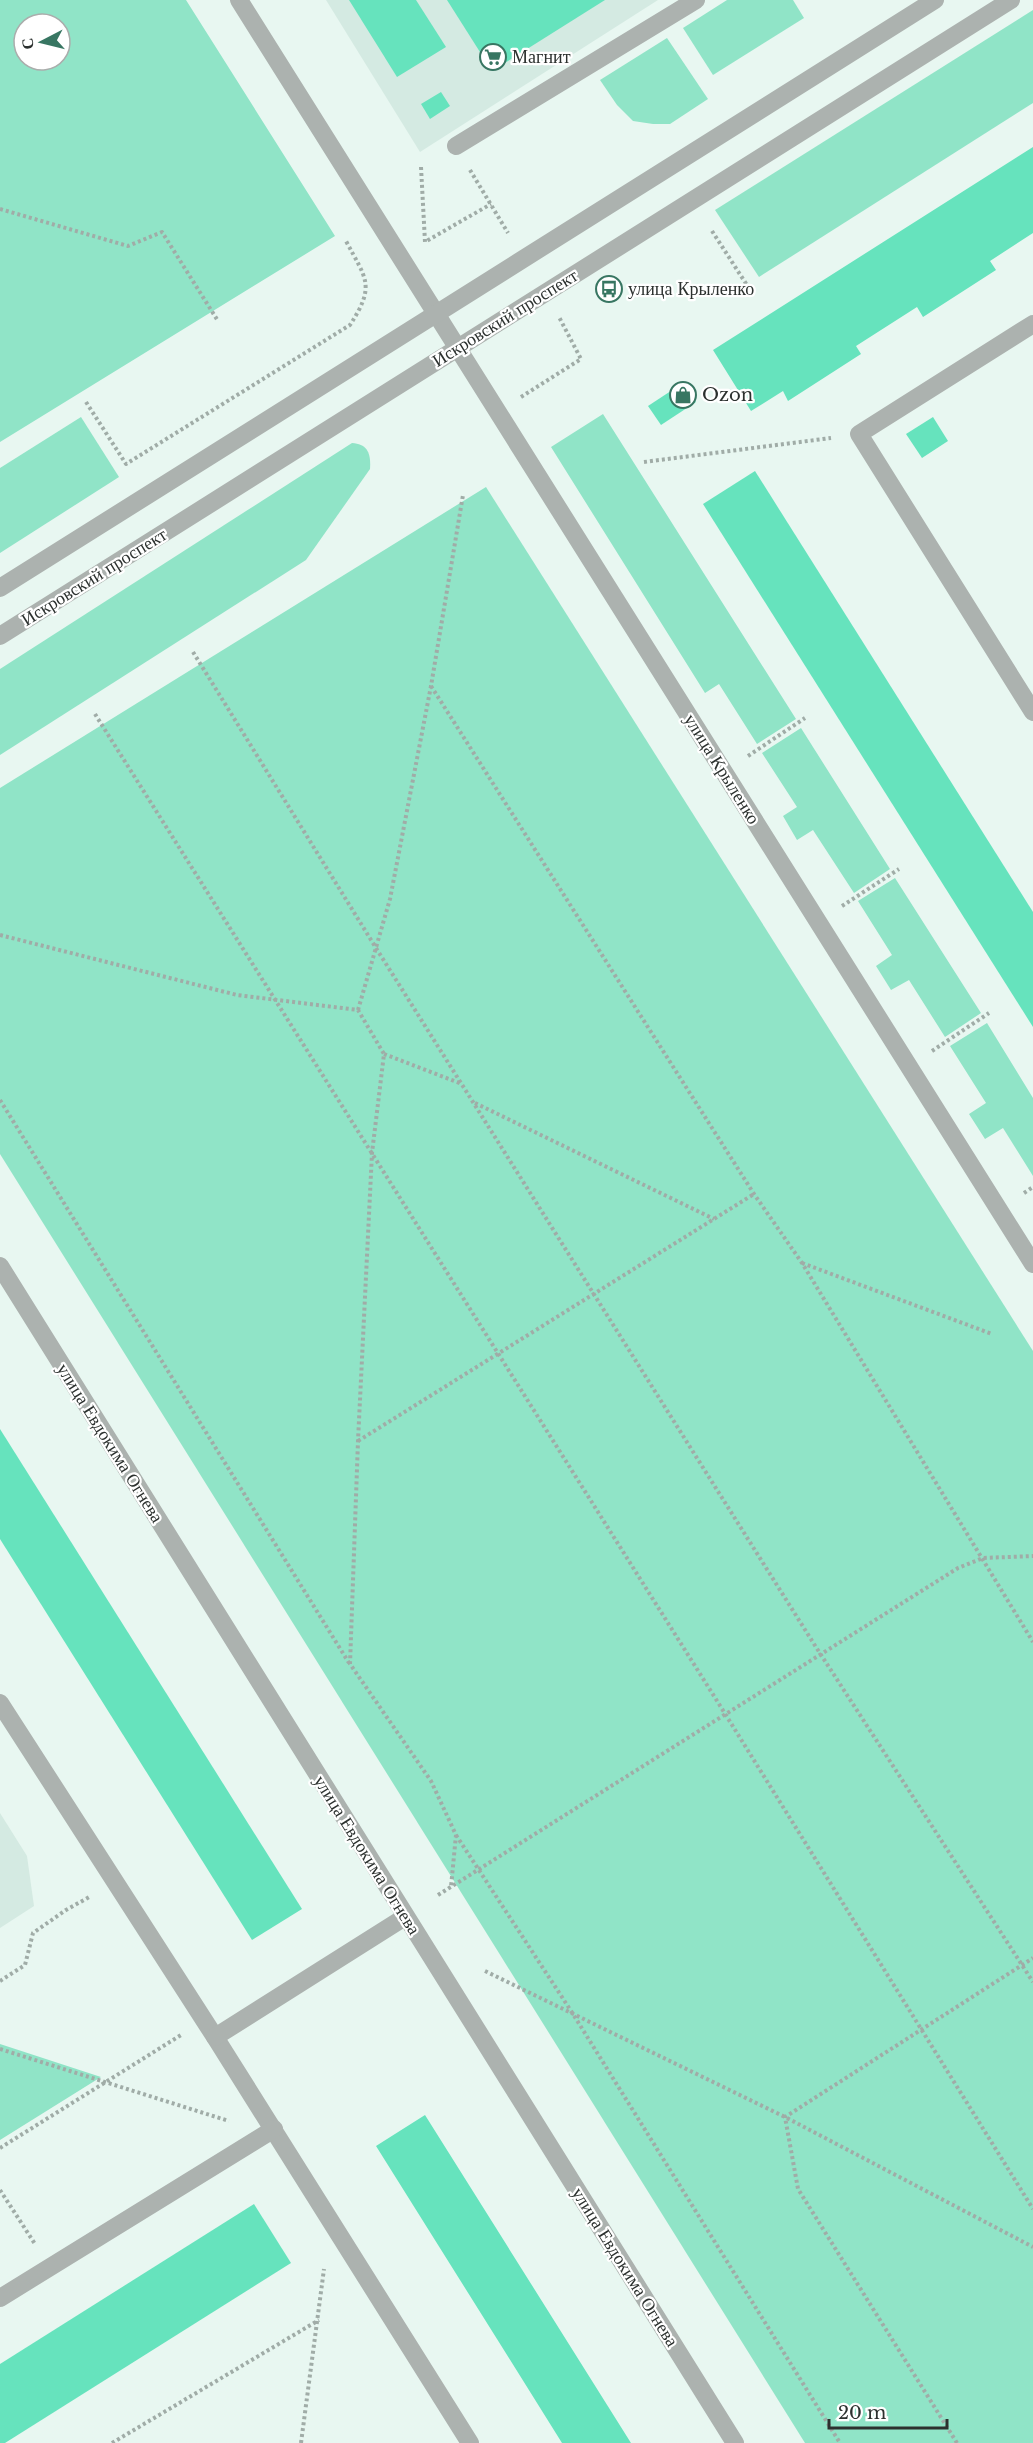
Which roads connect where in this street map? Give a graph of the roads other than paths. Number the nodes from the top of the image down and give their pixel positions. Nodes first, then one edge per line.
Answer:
1 (239, 0) edge
2 (695, 0) edge
3 (934, 0) edge
4 (1011, 0) edge
5 (456, 146) road end
6 (436, 314) junction
7 (1033, 324) edge
8 (458, 348) junction
9 (0, 588) edge
10 (0, 636) edge
11 (1033, 712) edge
12 (1033, 1264) edge
13 (0, 1266) edge
14 (0, 1703) edge
15 (405, 1917) junction
16 (215, 2037) junction
17 (274, 2129) junction
18 (0, 2298) edge
19 (470, 2443) edge
20 (735, 2443) edge

1 - 6 street, улица Крыленко
2 - 5 street
3 - 6 street
4 - 8 street, Искровский проспект
6 - 8 street, улица Крыленко
6 - 9 street
7 - 11 street
8 - 10 street, Искровский проспект
8 - 12 street, улица Крыленко
13 - 15 street, улица Евдокима Огнева
14 - 16 street
15 - 16 street
15 - 20 street, улица Евдокима Огнева
16 - 17 street
17 - 18 street
17 - 19 street

